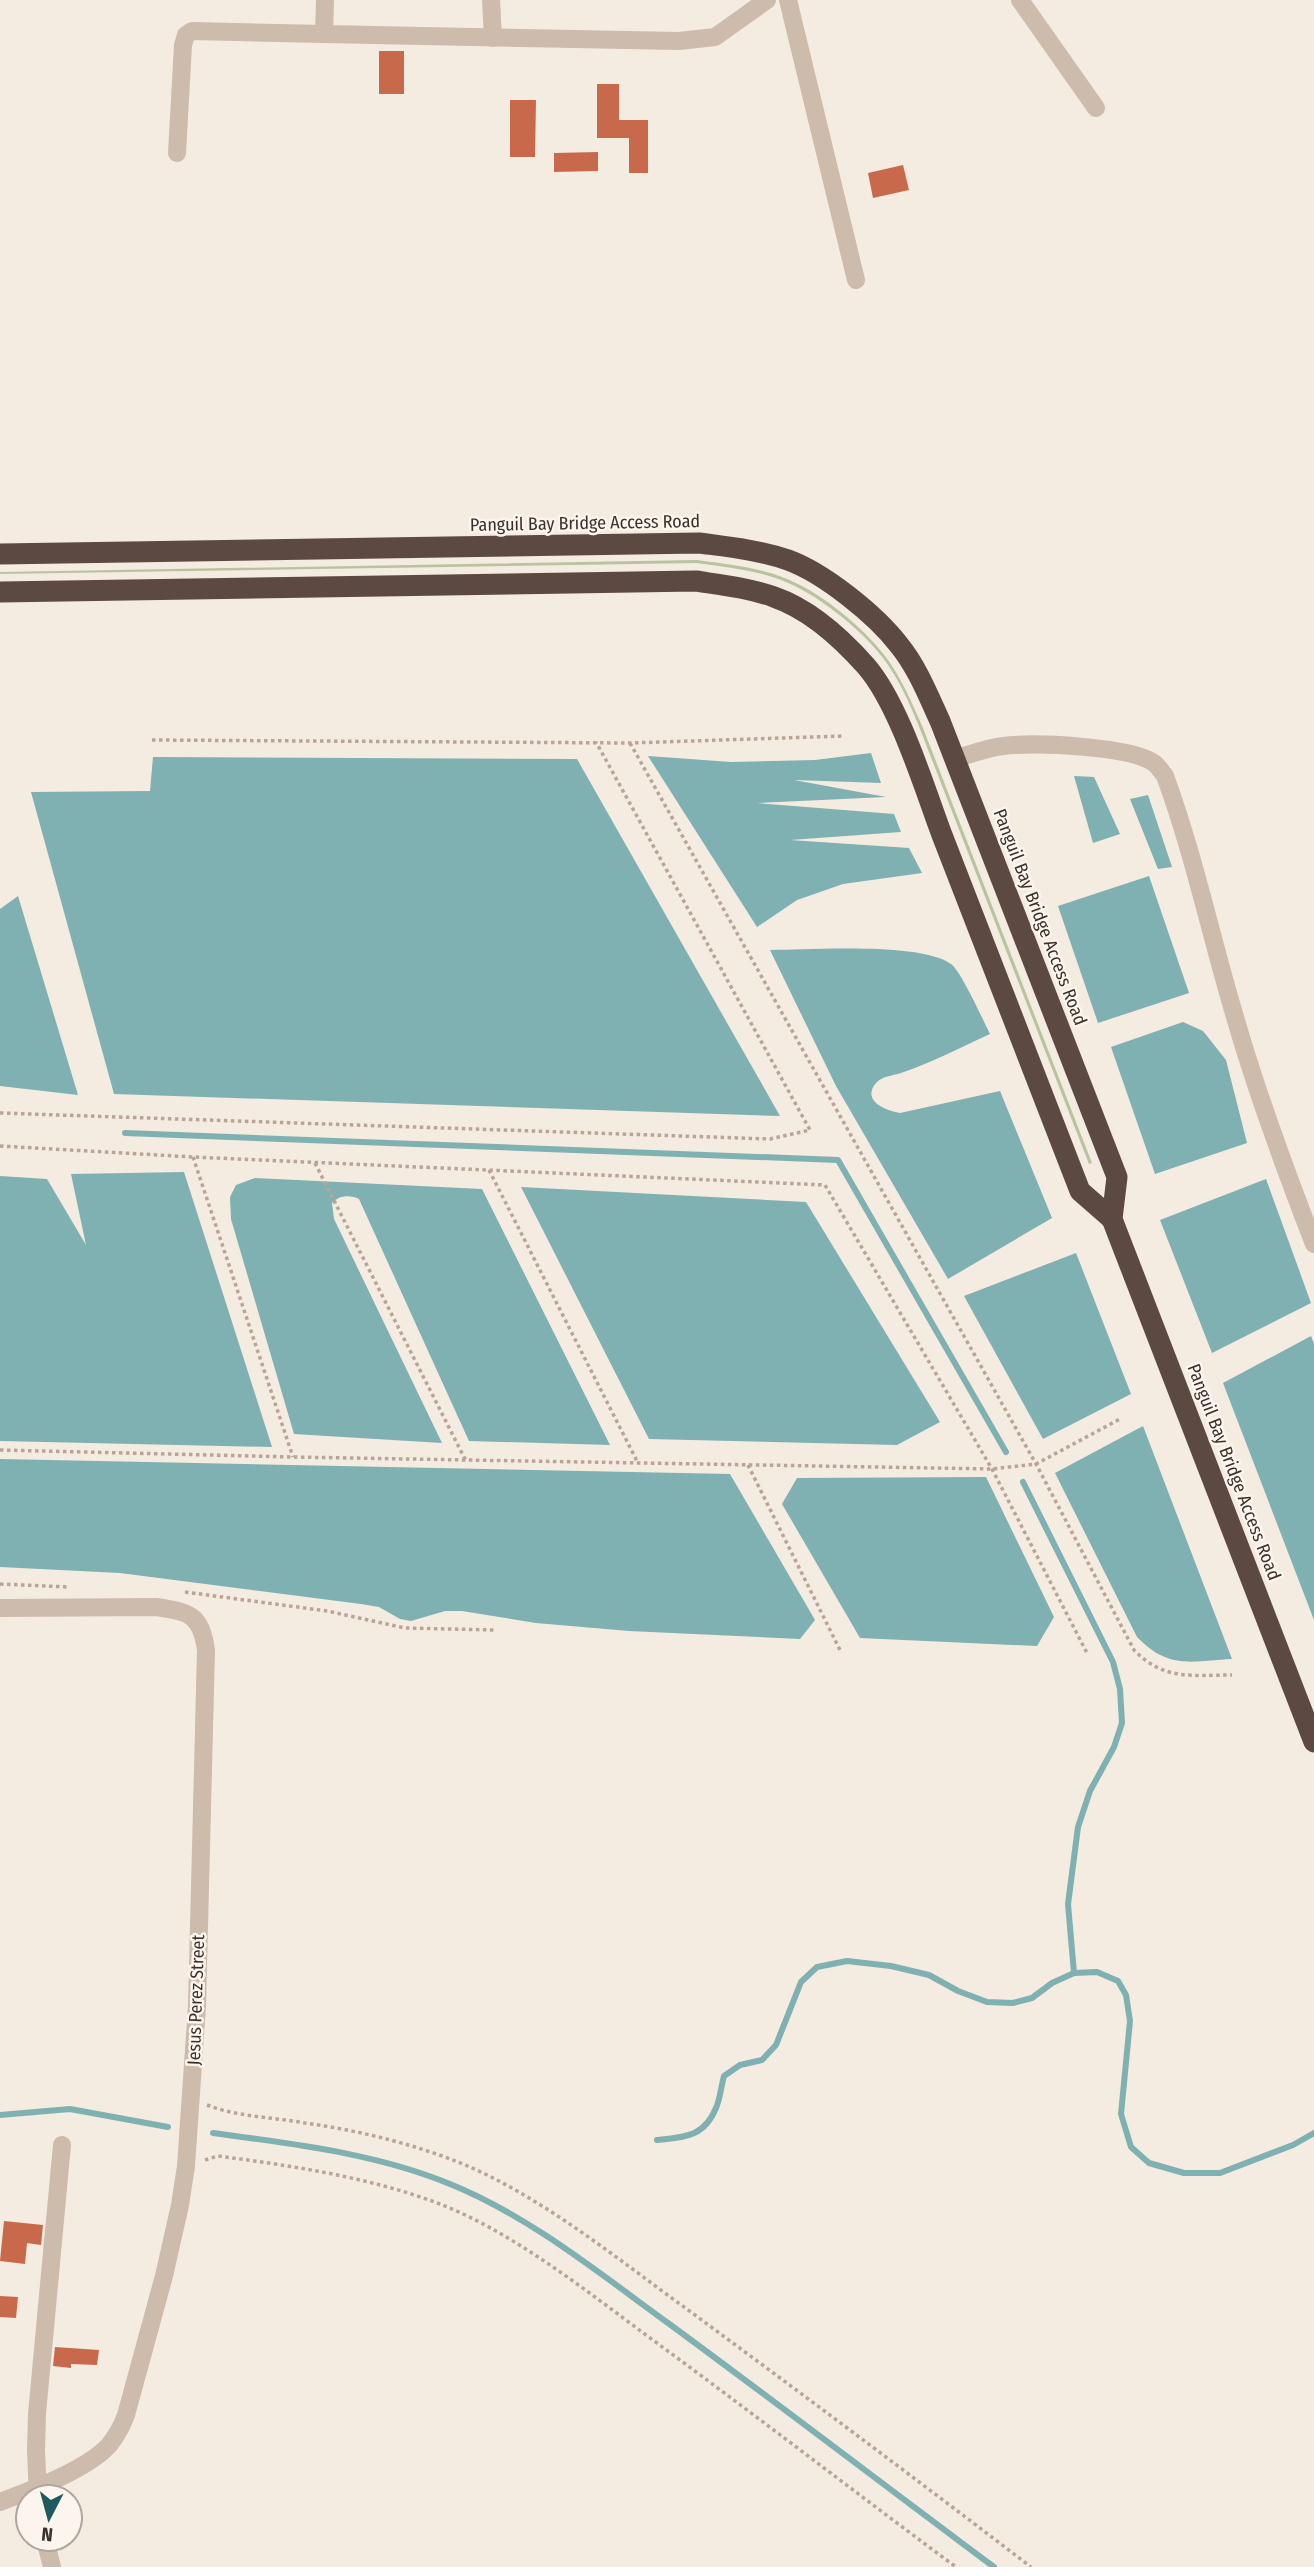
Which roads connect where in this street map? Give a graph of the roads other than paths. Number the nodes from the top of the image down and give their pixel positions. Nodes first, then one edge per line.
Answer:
1 (325, 0) edge
2 (491, 0) edge
3 (767, 0) edge
4 (788, 0) edge
5 (1020, 0) edge
6 (324, 34) junction
7 (493, 38) junction
8 (1096, 108) dead end
9 (177, 153) dead end
10 (856, 280) dead end
11 (0, 554) edge
12 (0, 593) edge
13 (955, 759) junction
14 (1112, 1219) junction
15 (1314, 1244) edge
16 (0, 1608) edge
17 (1314, 1741) edge
18 (62, 2145) dead end
19 (38, 2483) edge
20 (52, 2483) edge

1 - 6 street
2 - 7 street
3 - 7 street
4 - 10 street
5 - 8 street
6 - 7 street
6 - 9 street
11 - 13 highway, Panguil Bay Bridge Access Road
12 - 14 highway, Panguil Bay Bridge Access Road
13 - 14 highway, Panguil Bay Bridge Access Road
13 - 15 street
14 - 17 highway, Panguil Bay Bridge Access Road
16 - 20 street, Jesus Perez Street
18 - 19 street

